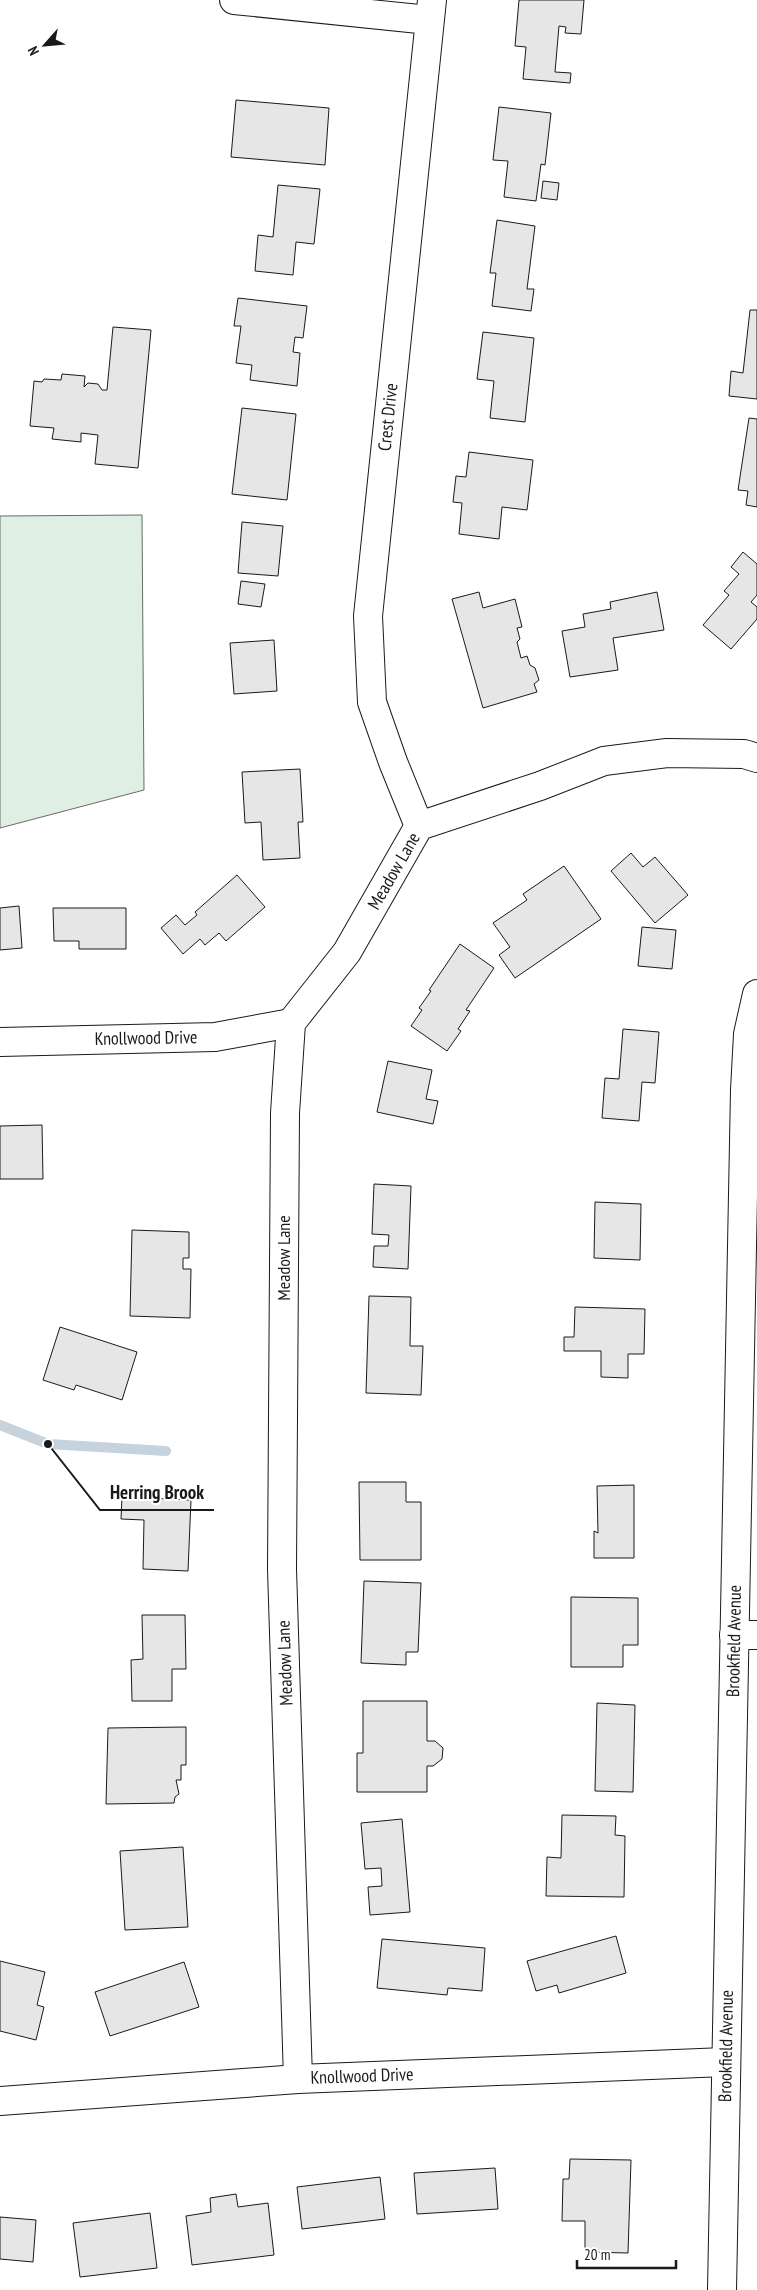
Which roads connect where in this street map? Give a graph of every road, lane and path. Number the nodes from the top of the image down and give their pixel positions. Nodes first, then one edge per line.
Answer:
1 (234, 0) edge
2 (431, 10) edge
3 (757, 758) edge
4 (419, 826) junction
5 (757, 994) edge
6 (291, 1023) junction
7 (0, 1042) edge
8 (746, 1635) edge
9 (725, 2062) junction
10 (298, 2079) junction
11 (0, 2101) edge
12 (722, 2290) edge

1 - 2 street
2 - 4 street, Crest Drive
3 - 4 street, Meadow Lane
4 - 6 street, Meadow Lane
5 - 8 street, Brookfield Avenue
6 - 7 street, Knollwood Drive
6 - 10 street, Meadow Lane
8 - 9 street, Brookfield Avenue
9 - 10 street, Knollwood Drive
9 - 12 street, Brookfield Avenue
10 - 11 street, Knollwood Drive

